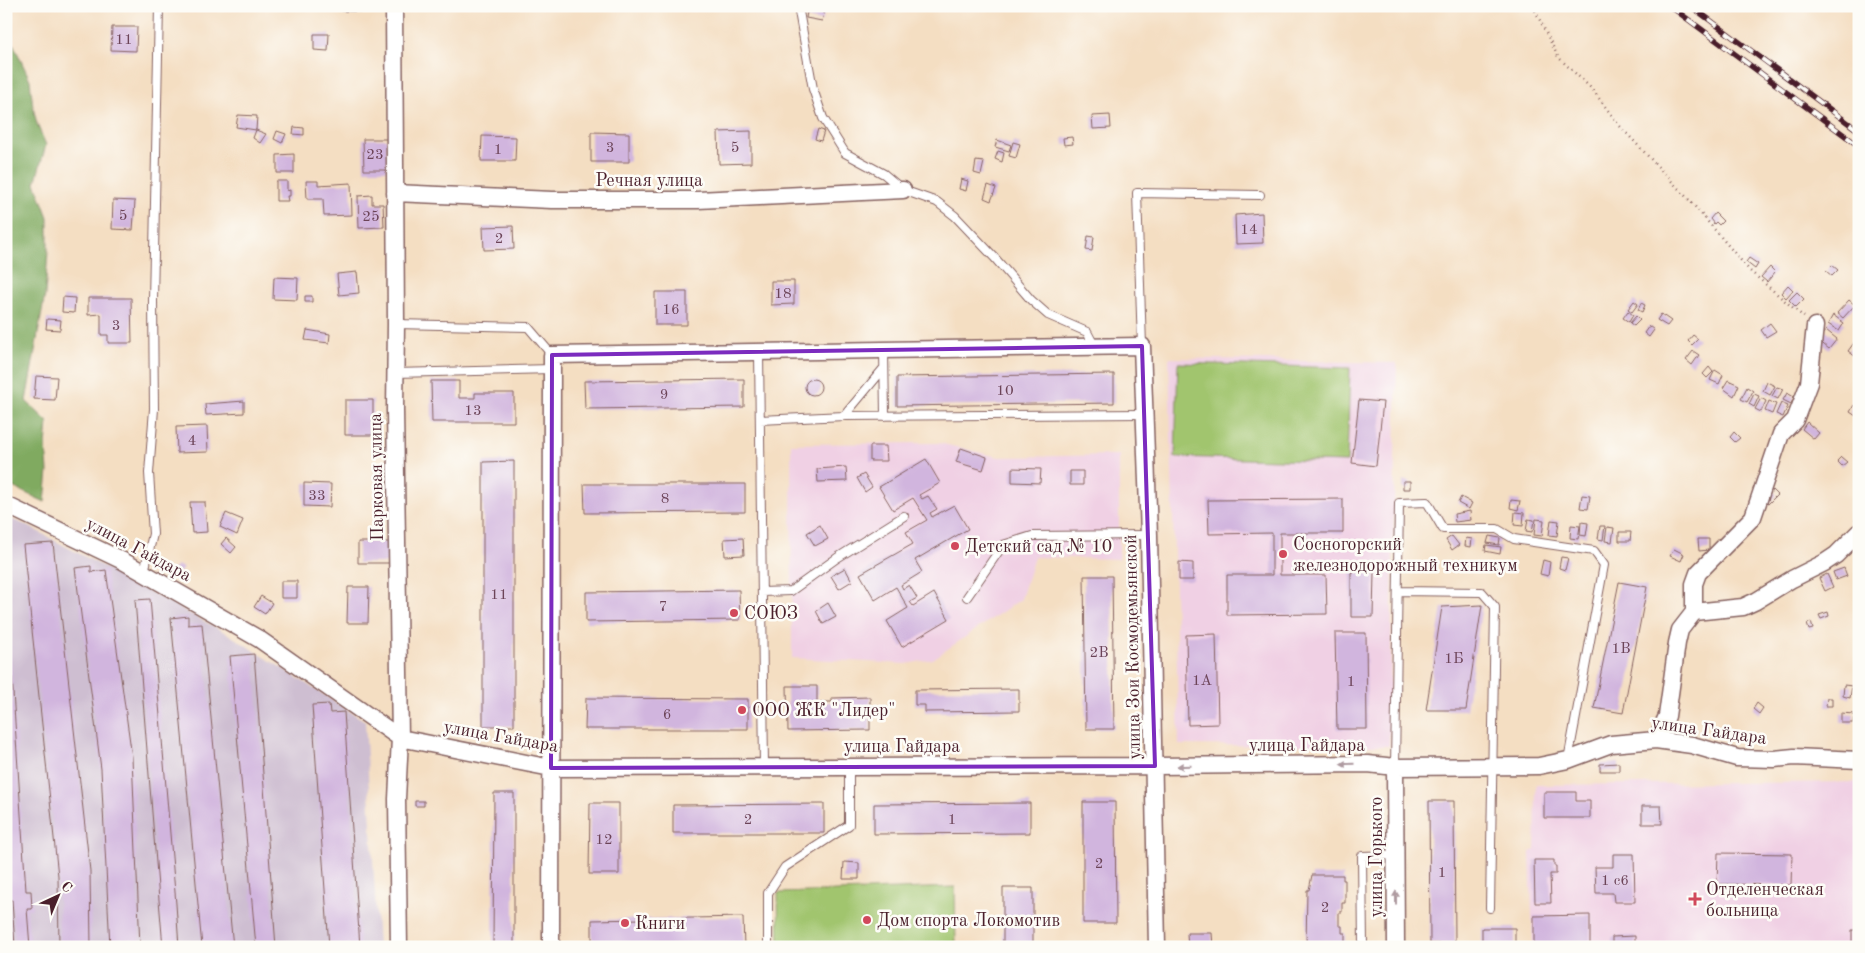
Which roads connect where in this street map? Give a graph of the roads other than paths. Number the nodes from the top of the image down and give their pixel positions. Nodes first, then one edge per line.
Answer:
1 (159, 6) edge
2 (394, 6) edge
3 (798, 6) edge
4 (903, 190) junction
5 (395, 193) junction
6 (1260, 196) dead end
7 (396, 324) junction
8 (1815, 326) road end
9 (1142, 346) junction
10 (1094, 347) junction
11 (884, 350) junction
12 (760, 352) junction
13 (552, 362) junction
14 (884, 368) junction
15 (395, 373) junction
16 (1145, 414) junction
17 (844, 416) junction
18 (885, 416) junction
19 (760, 420) junction
20 (6, 505) edge
21 (904, 516) dead end
22 (1859, 532) edge
23 (1149, 535) junction
24 (144, 572) junction
25 (1398, 591) junction
26 (762, 592) junction
27 (968, 597) dead end
28 (1694, 612) junction
29 (400, 738) junction
30 (1656, 740) junction
31 (1568, 760) junction
32 (1859, 760) edge
33 (849, 766) junction
34 (1155, 766) junction
35 (764, 767) junction
36 (1395, 767) junction
37 (1492, 767) junction
38 (550, 768) junction
39 (1396, 855) junction
40 (1490, 908) dead end
41 (399, 947) edge
42 (551, 947) edge
43 (768, 947) edge
44 (1157, 947) edge
45 (1363, 947) edge
46 (1396, 947) edge

1 - 24 lane
2 - 5 street, Парковая улица
3 - 4 lane
4 - 5 street, Речная улица
4 - 10 lane
5 - 7 street, Парковая улица
6 - 9 lane
7 - 13 lane
7 - 15 street, Парковая улица
8 - 28 street
9 - 10 street
9 - 16 street, улица Зои Космодемьянской
10 - 11 street
11 - 12 street
11 - 14 lane
12 - 13 street
12 - 19 lane
13 - 15 lane
13 - 38 street
14 - 17 lane
14 - 18 lane
15 - 29 street, Парковая улица
16 - 18 lane
16 - 23 street, улица Зои Космодемьянской
17 - 18 lane
17 - 19 lane
19 - 26 lane
20 - 24 street, улица Гайдара
21 - 26 lane
22 - 28 street
23 - 27 lane
23 - 34 street, улица Зои Космодемьянской
24 - 29 street, улица Гайдара
25 - 31 lane
25 - 36 lane
25 - 37 lane
26 - 35 lane
28 - 30 street
29 - 38 street, улица Гайдара
29 - 41 street, Парковая улица
30 - 31 street, улица Гайдара
30 - 32 street, улица Гайдара
31 - 37 street, улица Гайдара
33 - 34 street, улица Гайдара
33 - 35 street, улица Гайдара
33 - 43 lane
36 -> 34 street, улица Гайдара
34 - 44 street, улица Зои Космодемьянской
35 - 38 street, улица Гайдара
36 - 37 street, улица Гайдара
36 - 39 street, улица Горького
37 - 40 lane
38 - 42 street
39 - 45 lane
46 -> 39 street, улица Горького

